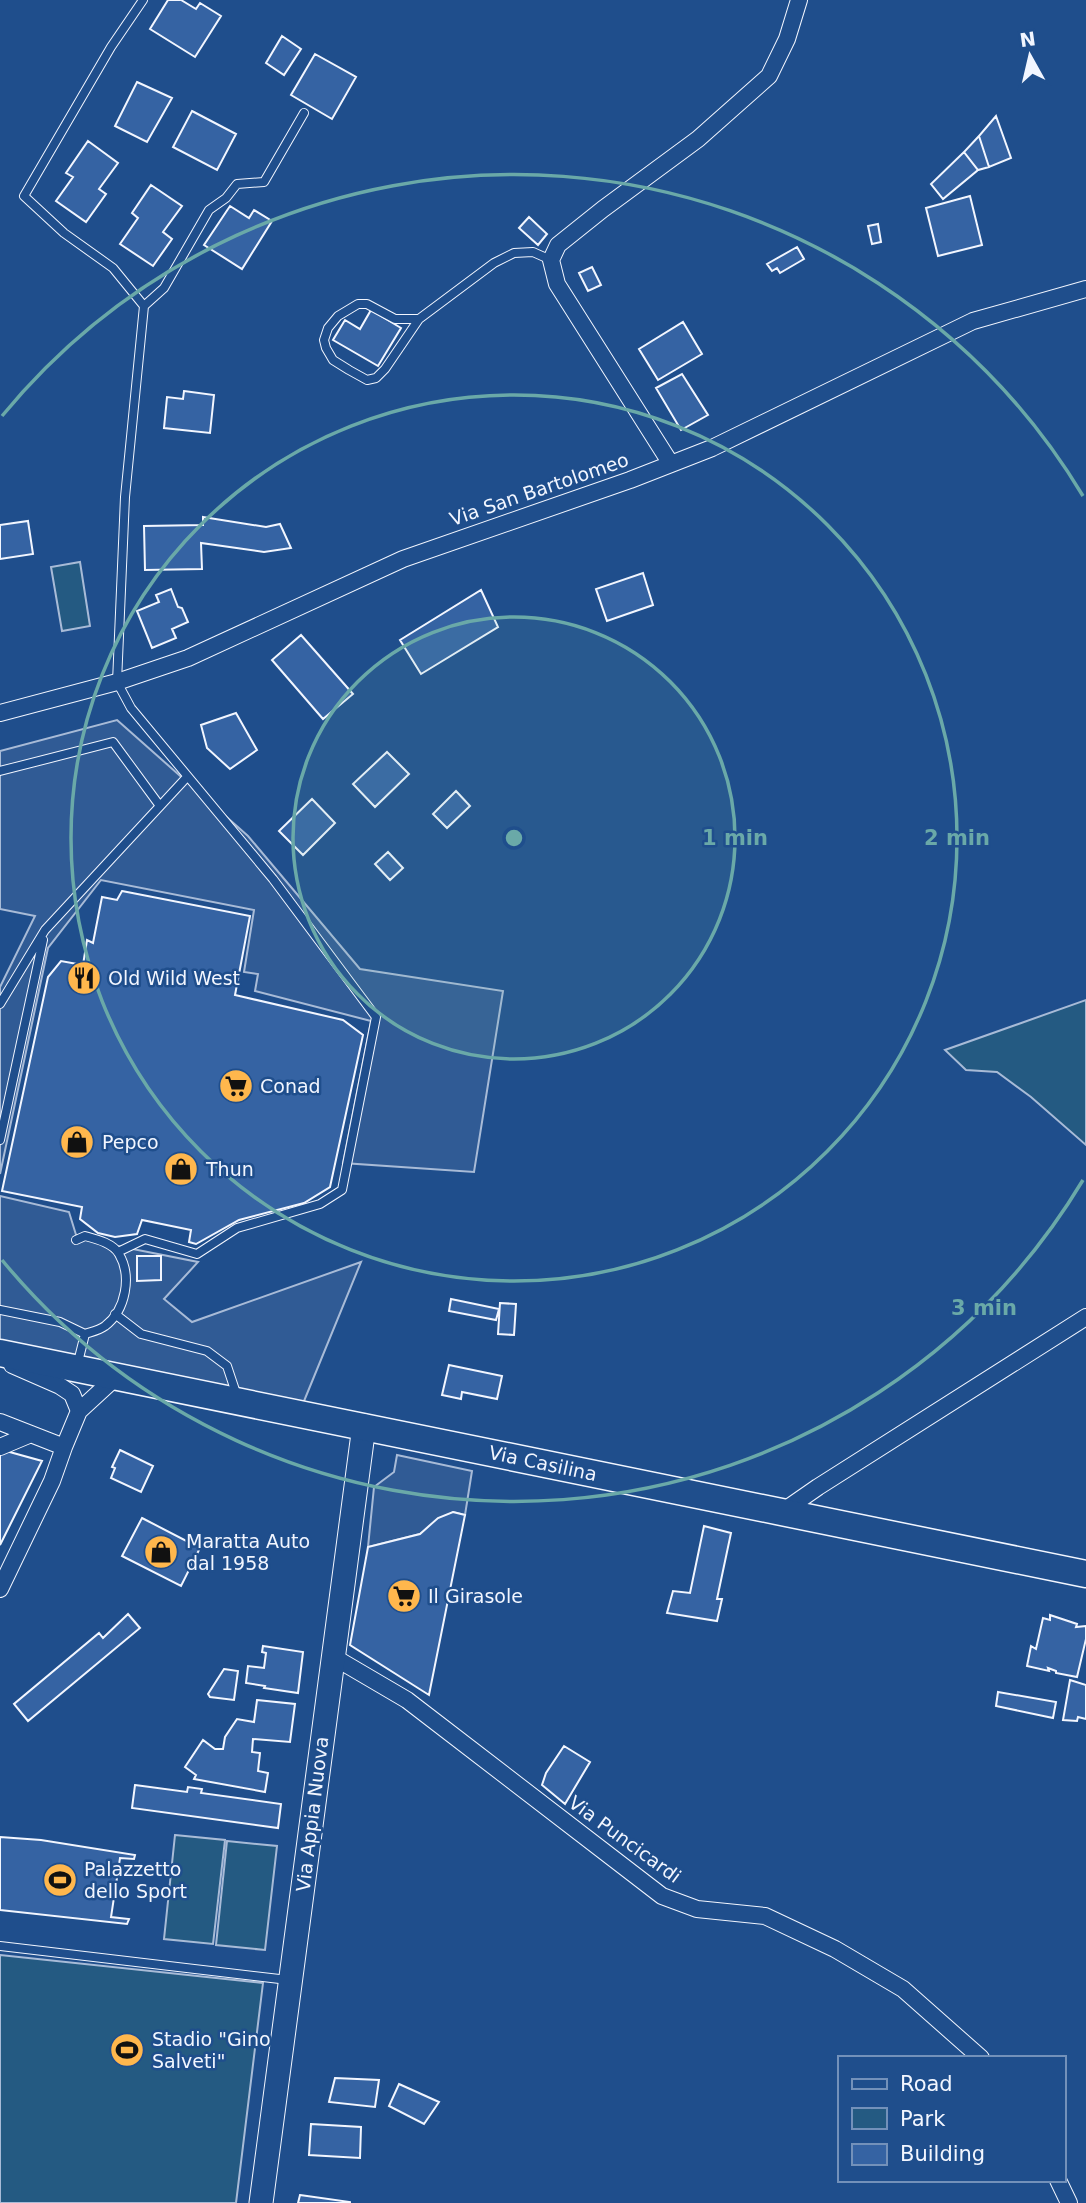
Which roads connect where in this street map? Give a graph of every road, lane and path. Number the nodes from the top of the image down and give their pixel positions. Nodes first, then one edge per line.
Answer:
1 (143, 0) edge
2 (799, 0) edge
3 (304, 113) dead end
4 (551, 260) junction
5 (1086, 289) edge
6 (144, 306) junction
7 (419, 319) junction
8 (671, 464) junction
9 (117, 682) junction
10 (0, 713) edge
11 (0, 771) edge
12 (187, 777) junction
13 (160, 806) junction
14 (45, 930) junction
15 (0, 1004) edge
16 (0, 1140) edge
17 (76, 1241) dead end
18 (118, 1252) junction
19 (0, 1310) edge
20 (115, 1314) junction
21 (1086, 1317) edge
22 (85, 1334) junction
23 (0, 1353) edge
24 (0, 1359) edge
25 (77, 1369) junction
26 (116, 1377) junction
27 (239, 1401) junction
28 (79, 1411) junction
29 (0, 1422) edge
30 (364, 1426) junction
31 (31, 1434) junction
32 (0, 1447) edge
33 (64, 1447) junction
34 (782, 1512) junction
35 (1086, 1574) edge
36 (0, 1589) edge
37 (332, 1656) junction
38 (0, 1947) edge
39 (291, 1980) junction
40 (979, 2056) edge
41 (1059, 2182) edge
42 (261, 2203) edge
43 (1069, 2203) edge

1 - 6 lane
2 - 4 street
3 - 6 lane
4 - 7 lane
4 - 8 street
5 - 8 street, Via San Bartolomeo
6 - 9 lane
7 - 7 lane
8 - 9 street, Via San Bartolomeo
9 - 10 street, Via San Bartolomeo
9 - 12 lane
11 - 13 lane
12 - 13 lane
12 - 18 lane
13 - 14 lane
14 - 15 lane
14 - 16 lane
17 - 18 lane
18 - 20 lane
19 - 22 lane
20 - 22 lane
20 - 27 lane
21 - 34 street
22 - 25 lane
23 - 25 main road, Via Casilina
24 - 28 street
25 - 26 main road, Via Casilina
26 - 27 main road, Via Casilina
26 - 28 street
27 - 30 main road, Via Casilina
28 - 33 street
29 - 31 street
30 - 34 main road, Via Casilina
30 - 37 street, Via Appia Nuova
31 - 32 street
31 - 33 street
33 - 36 street
34 - 35 main road, Via Casilina
37 - 39 street, Via Appia Nuova
37 - 40 street, Via Puncicardi
38 - 39 lane
39 - 42 street, Via Appia Nuova
41 - 43 street

